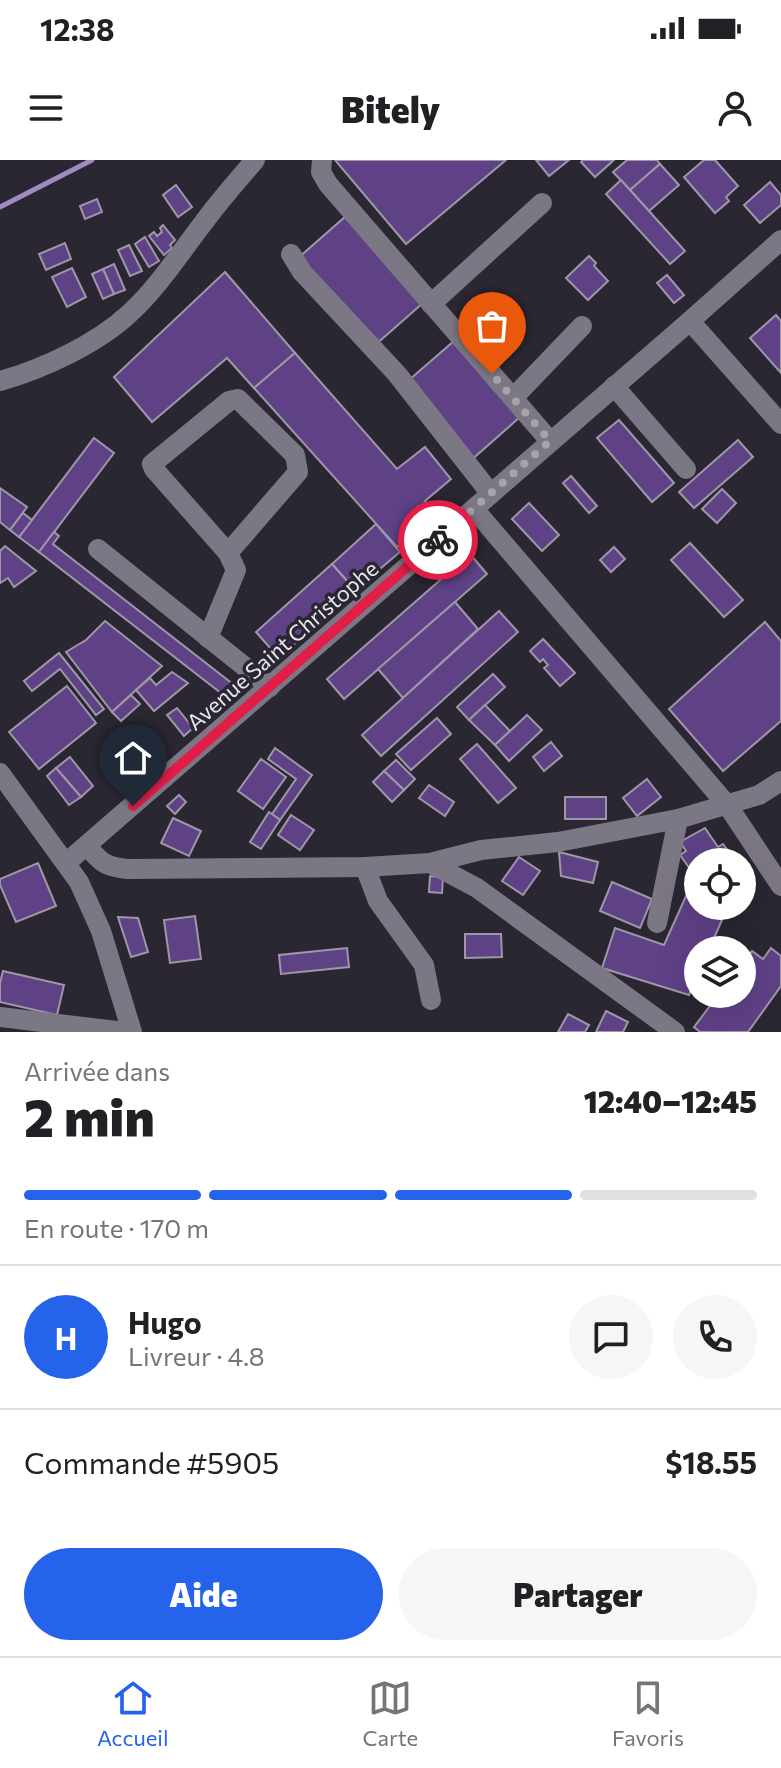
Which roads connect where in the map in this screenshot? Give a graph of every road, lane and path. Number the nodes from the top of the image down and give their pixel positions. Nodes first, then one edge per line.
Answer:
1 (255, 160) edge
2 (322, 160) edge
3 (542, 203) dead end
4 (781, 240) edge
5 (291, 254) dead end
6 (431, 304) junction
7 (690, 321) junction
8 (582, 326) dead end
9 (0, 381) edge
10 (614, 386) junction
11 (513, 398) junction
12 (781, 424) edge
13 (550, 441) junction
14 (686, 469) dead end
15 (491, 494) junction
16 (474, 509) junction
17 (98, 549) dead end
18 (228, 553) junction
19 (208, 638) junction
20 (270, 687) junction
21 (0, 773) edge
22 (781, 781) edge
23 (728, 806) junction
24 (678, 819) junction
25 (87, 846) junction
26 (66, 863) junction
27 (430, 863) junction
28 (365, 867) junction
29 (781, 885) edge
30 (657, 923) dead end
31 (431, 1000) dead end
32 (0, 1017) edge
33 (125, 1032) edge
34 (132, 1032) edge
35 (675, 1032) edge

1 - 9 street
2 - 6 street
3 - 6 street
4 - 7 street, Avenue Saint Christophe
5 - 15 street
6 - 11 street
7 - 10 street, Avenue Saint Christophe
7 - 12 street
8 - 11 street
10 - 13 street, Avenue Saint Christophe
10 - 14 street
11 - 13 street
13 - 15 street, Avenue Saint Christophe
15 - 16 street, Avenue Saint Christophe
16 - 20 street, Avenue Saint Christophe
16 - 23 street
17 - 19 street
18 - 18 street
18 - 19 street
19 - 20 street
20 - 25 street, Avenue Saint Christophe
21 - 26 street
22 - 23 street
23 - 24 street
23 - 29 street
24 - 27 street
24 - 30 street
25 - 26 street, Avenue Saint Christophe
25 - 28 street
26 - 34 street
27 - 28 street
27 - 35 street
28 - 31 street
32 - 33 street

